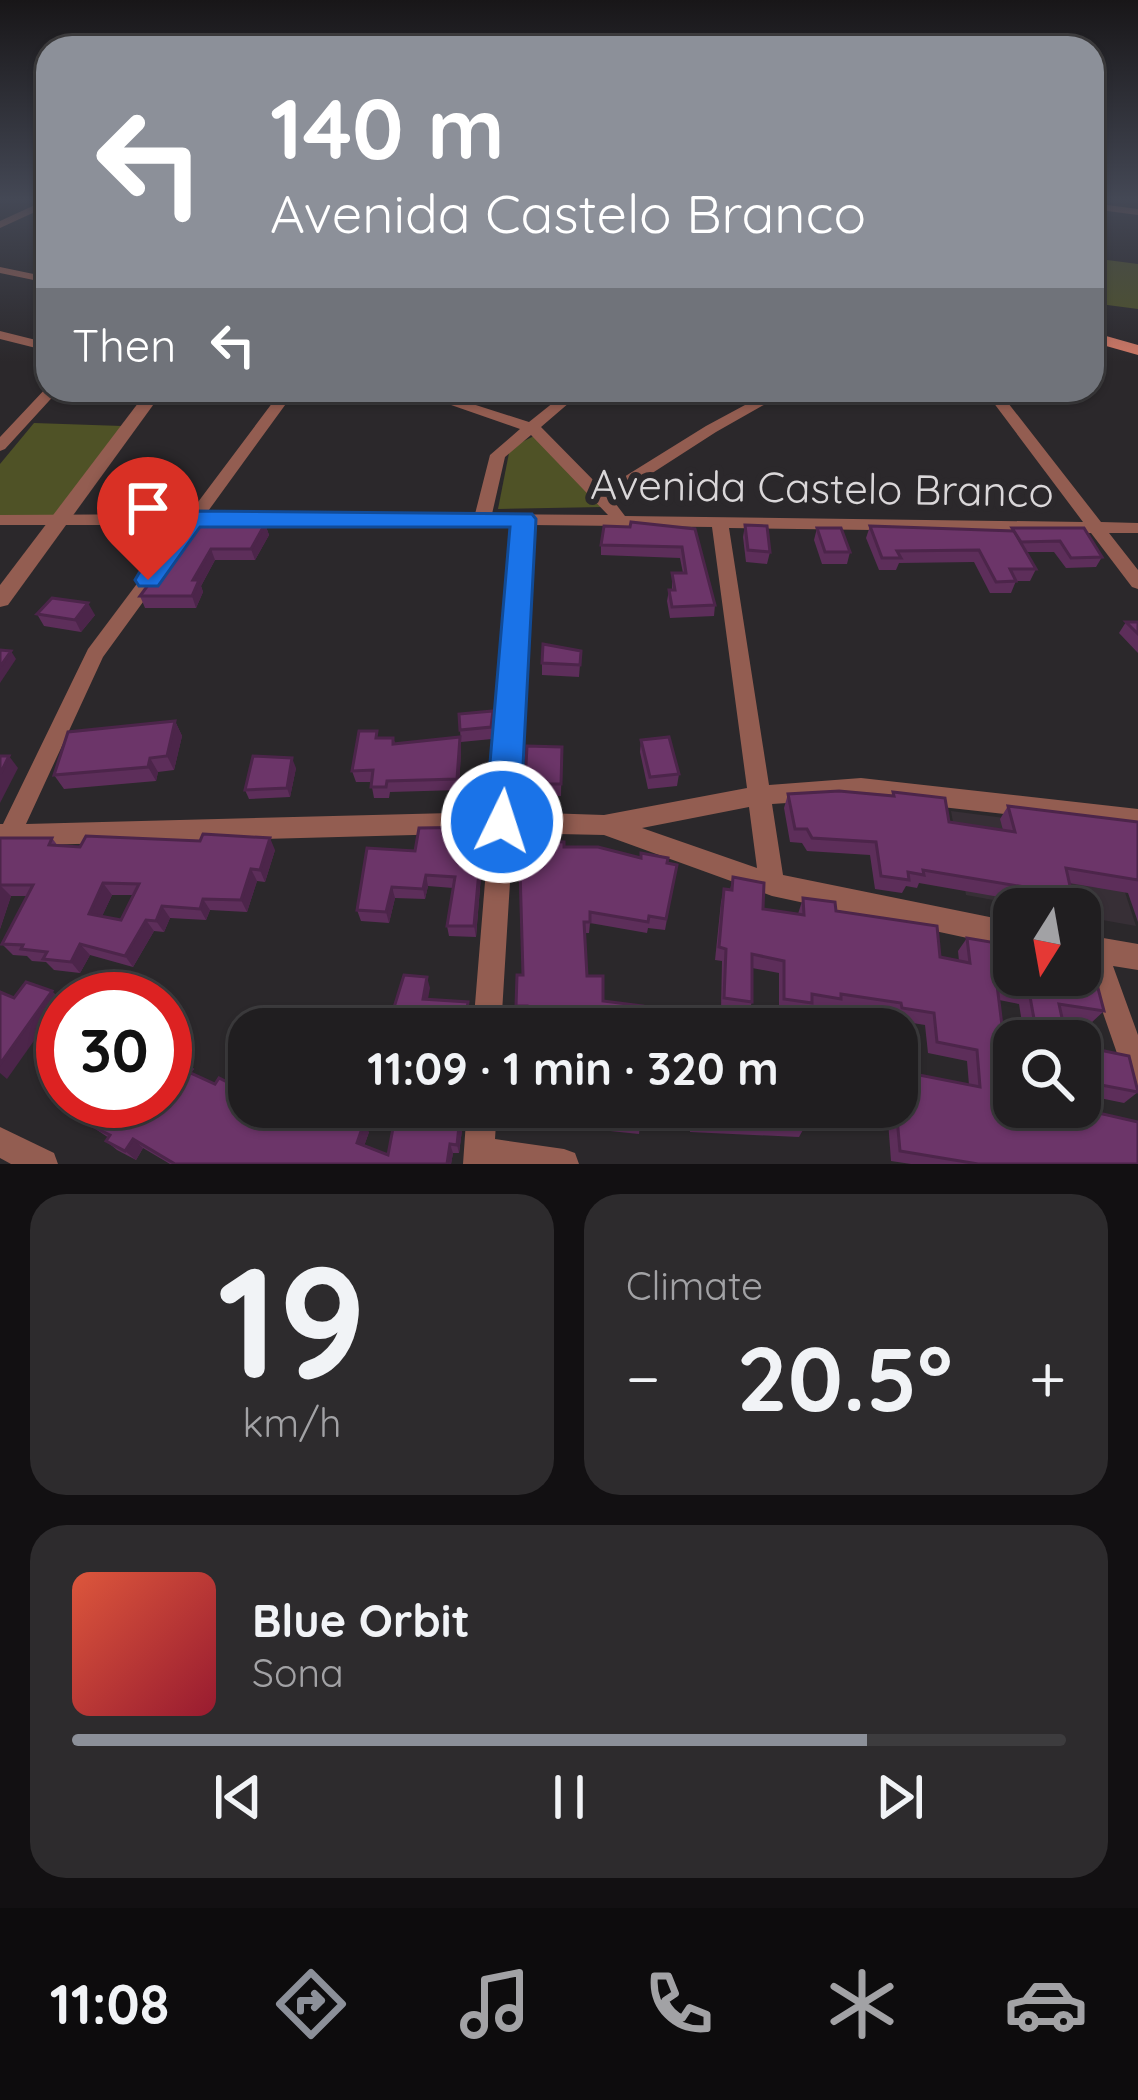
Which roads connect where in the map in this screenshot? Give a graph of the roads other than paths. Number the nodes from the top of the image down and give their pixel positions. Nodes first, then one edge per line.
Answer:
1 (0, 269) edge
2 (36, 277) edge
3 (0, 336) edge
4 (1104, 338) edge
5 (36, 344) edge
6 (1138, 346) edge
7 (39, 402) edge
8 (147, 402) edge
9 (280, 402) edge
10 (451, 402) edge
11 (563, 402) edge
12 (761, 402) edge
13 (1001, 402) edge
14 (533, 429) junction
15 (7, 431) edge
16 (0, 446) edge
17 (602, 499) junction
18 (192, 519) junction
19 (482, 519) junction
20 (523, 519) junction
21 (0, 520) edge
22 (62, 520) junction
23 (620, 520) junction
24 (720, 522) junction
25 (1096, 528) junction
26 (1138, 528) edge
27 (1138, 583) edge
28 (0, 601) edge
29 (760, 795) junction
30 (1138, 819) edge
31 (502, 822) junction
32 (604, 825) junction
33 (5, 835) edge
34 (772, 884) junction
35 (993, 930) edge
36 (1101, 950) edge
37 (1138, 957) edge
38 (1101, 983) edge
39 (489, 1008) edge
40 (1138, 1075) edge
41 (480, 1128) edge
42 (0, 1142) edge
43 (478, 1158) edge
44 (43, 1164) edge
45 (564, 1164) edge

1 - 2 street
3 - 5 street
4 - 6 main road
7 - 15 street
8 - 22 street
9 - 18 street
10 - 14 street
11 - 14 street
12 - 17 street
13 - 25 street
14 - 17 street
14 - 19 street
15 - 16 street
17 - 23 street
18 - 19 street, Avenida Castelo Branco
18 - 22 street, Avenida Castelo Branco
18 - 33 street
19 - 20 street, Avenida Castelo Branco
20 - 23 street, Avenida Castelo Branco
20 - 31 street
21 - 22 street, Avenida Castelo Branco
22 - 28 street
23 - 24 street, Avenida Castelo Branco
24 - 25 street, Avenida Castelo Branco
24 - 29 street
25 - 26 street, Avenida Castelo Branco
25 - 27 street
29 - 30 street
29 - 32 street
29 - 34 street
31 - 32 street
31 - 33 street
31 - 39 street
32 - 34 street
34 - 35 street
36 - 37 street
38 - 40 street
41 - 43 street
42 - 44 street
43 - 45 street

